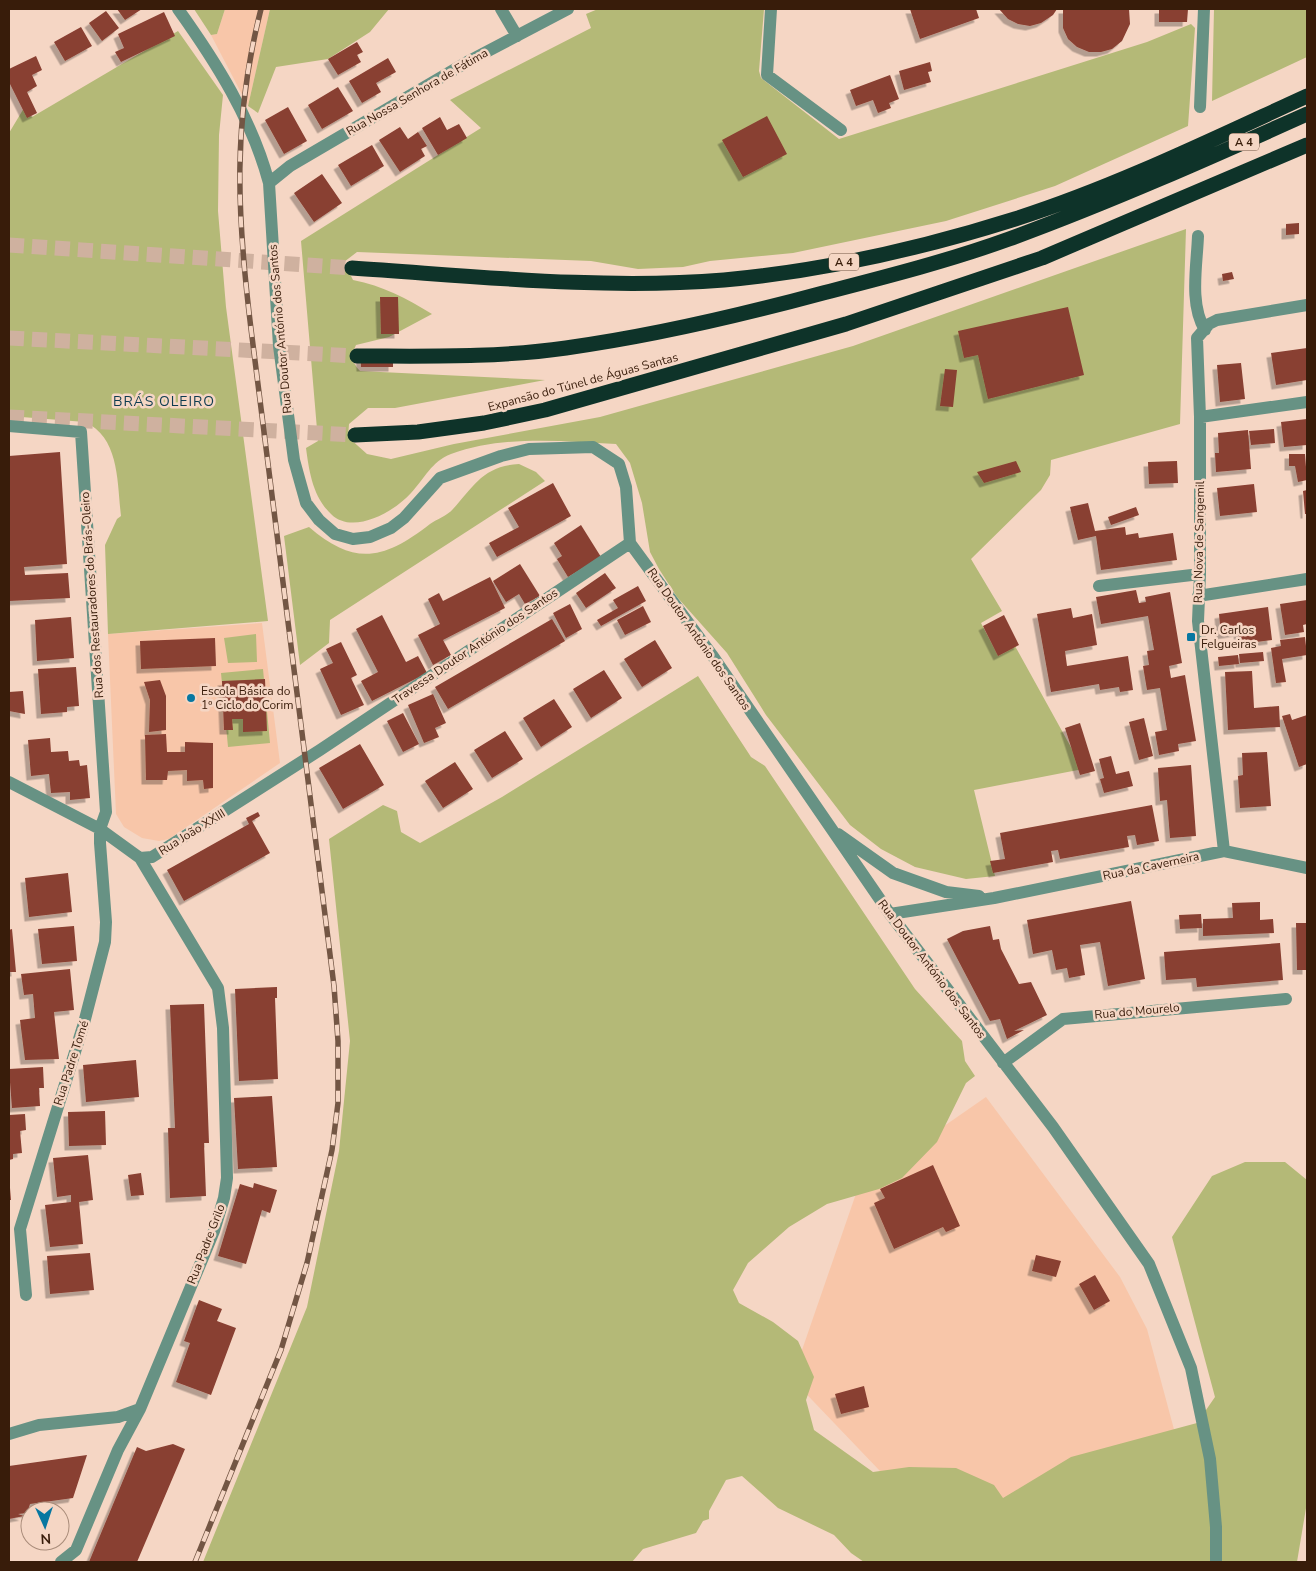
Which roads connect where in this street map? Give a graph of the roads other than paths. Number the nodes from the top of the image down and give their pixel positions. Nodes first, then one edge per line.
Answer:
1 (178, 9) edge
2 (500, 9) edge
3 (568, 9) edge
4 (771, 9) edge
5 (1204, 9) edge
6 (517, 36) junction
7 (1307, 96) edge
8 (1200, 107) dead end
9 (1307, 114) edge
10 (840, 130) dead end
11 (1307, 145) edge
12 (269, 182) junction
13 (1198, 236) dead end
14 (352, 268) tunnel mouth
15 (1307, 306) edge
16 (1205, 330) junction
17 (357, 356) tunnel mouth
18 (1307, 402) edge
19 (1200, 418) junction
20 (9, 426) edge
21 (355, 435) tunnel mouth
22 (630, 543) junction
23 (1200, 574) junction
24 (1307, 579) edge
25 (1099, 586) dead end
26 (1198, 596) junction
27 (320, 750) joint
28 (9, 782) edge
29 (830, 828) junction
30 (100, 830) junction
31 (1224, 851) junction
32 (140, 858) junction
33 (1307, 868) edge
34 (994, 898) junction
35 (890, 914) junction
36 (1286, 999) dead end
37 (1003, 1062) junction
38 (26, 1295) dead end
39 (140, 1409) junction
40 (9, 1434) edge
41 (61, 1562) edge
42 (1216, 1562) edge

1 - 12 street, Rua Doutor António dos Santos
2 - 6 street
3 - 6 street, Rua Nossa Senhora de Fátima
4 - 10 street
5 - 8 street
6 - 12 street, Rua Nossa Senhora de Fátima
7 - 14 highway, A 4
9 - 17 highway, A 4
11 - 21 highway, Expansão do Túnel de Águas Santas / A 4
12 - 22 street, Rua Doutor António dos Santos
13 - 16 street
15 - 16 street
16 - 19 street, Rua Nova de Sangemil
18 - 19 street
19 - 23 street, Rua Nova de Sangemil
20 - 30 street, Rua dos Restauradores do Brás-Oleiro
22 - 27 street, Travessa Doutor António dos Santos
22 - 29 street, Rua Doutor António dos Santos
23 - 25 street
23 - 26 street, Rua Nova de Sangemil
24 - 26 street
26 - 31 street, Rua Nova de Sangemil
27 - 32 street, Rua João XXIII
28 - 30 street
29 - 34 street, Rua da Caverneira
29 - 35 street, Rua Doutor António dos Santos
30 - 32 street
30 - 38 street, Rua Padre Tomé
31 - 33 street, Rua da Caverneira
31 - 34 street, Rua da Caverneira
32 - 39 street, Rua Padre Grilo
34 - 35 street, Rua da Caverneira
35 - 37 street, Rua Doutor António dos Santos
36 - 37 street, Rua do Mourelo
37 - 42 street, Rua Doutor António dos Santos
39 - 40 street
39 - 41 street, Rua Padre Grilo

